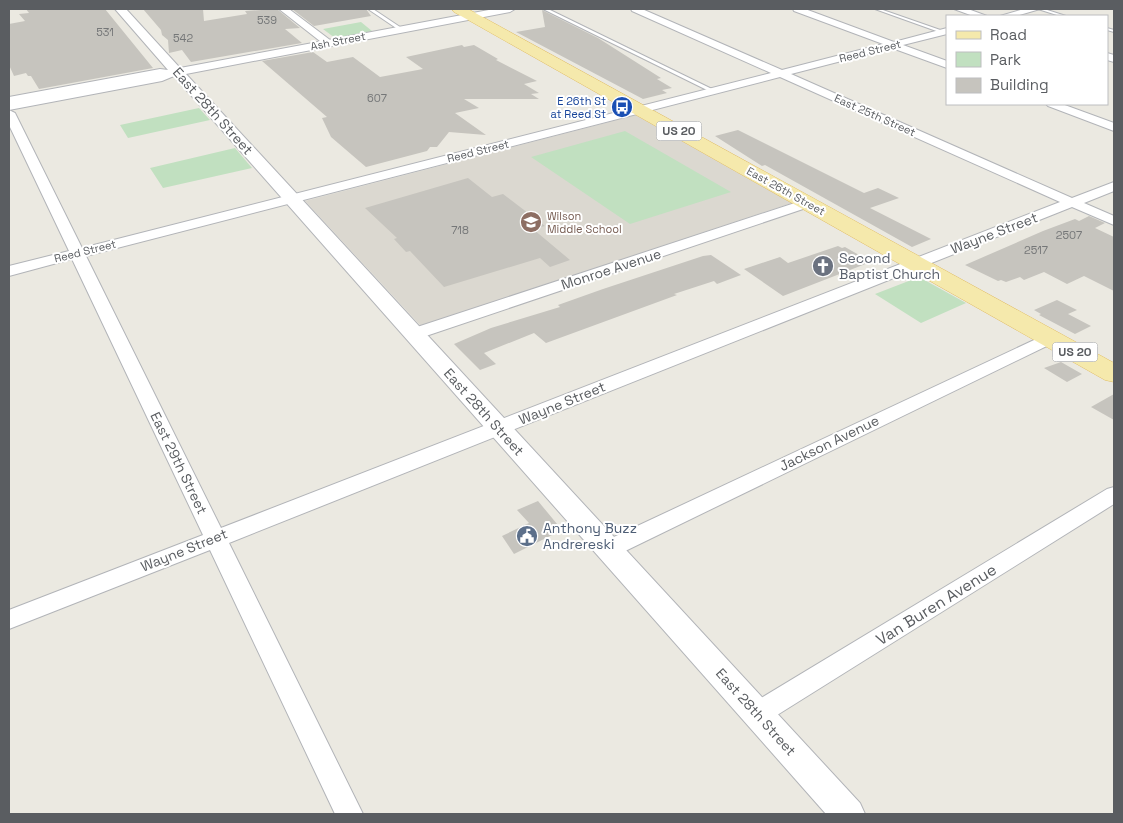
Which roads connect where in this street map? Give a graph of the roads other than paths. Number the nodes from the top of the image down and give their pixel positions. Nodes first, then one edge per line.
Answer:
1 (120, 9) edge
2 (283, 9) edge
3 (370, 9) edge
4 (510, 9) edge
5 (545, 9) edge
6 (635, 9) edge
7 (797, 9) edge
8 (877, 9) edge
9 (959, 9) edge
10 (1034, 9) edge
11 (1040, 9) edge
12 (465, 12) edge
13 (979, 15) edge
14 (1009, 15) edge
15 (1061, 15) edge
16 (401, 30) junction
17 (945, 32) edge
18 (329, 43) junction
19 (894, 45) junction
20 (946, 64) edge
21 (172, 73) junction
22 (781, 73) junction
23 (713, 91) junction
24 (9, 101) edge
25 (1055, 105) edge
26 (9, 106) edge
27 (639, 109) junction
28 (9, 112) edge
29 (1114, 127) edge
30 (1114, 186) edge
31 (291, 198) junction
32 (1073, 202) junction
33 (807, 203) junction
34 (1114, 221) edge
35 (78, 254) junction
36 (916, 264) junction
37 (9, 271) edge
38 (414, 334) junction
39 (1050, 338) junction
40 (1114, 374) edge
41 (499, 428) junction
42 (1114, 494) edge
43 (215, 538) junction
44 (608, 549) junction
45 (9, 620) edge
46 (758, 714) junction
47 (349, 814) edge
48 (848, 814) edge

1 - 21 street, East 28th Street
2 - 18 street
3 - 16 lane
4 - 12 street, Ash Street
5 - 23 lane
6 - 22 street, East 25th Street
7 - 19 street
8 - 17 lane
9 - 13 street
10 - 14 street
11 - 15 lane
12 - 16 street, Ash Street
12 - 27 main road, East 26th Street / US 20
16 - 18 street, Ash Street
17 - 19 street, Reed Street
18 - 21 street, Ash Street
19 - 20 street
19 - 22 street, Reed Street
21 - 24 street, Ash Street
21 - 26 street, Ash Street
21 - 31 street, East 28th Street
22 - 23 street, Reed Street
22 - 32 street, East 25th Street
23 - 27 street, Reed Street
25 - 29 street
27 - 31 street, Reed Street
27 - 33 main road, East 26th Street / US 20
28 - 35 street, East 29th Street
30 - 32 street, Wayne Street
31 - 35 street, Reed Street
31 - 38 street, East 28th Street
32 - 34 street, East 25th Street
32 - 36 street, Wayne Street
33 - 36 main road, East 26th Street / US 20
33 - 38 street, Monroe Avenue
35 - 37 street, Reed Street
35 - 43 street, East 29th Street
36 - 39 main road, East 26th Street / US 20
36 - 41 street, Wayne Street
38 - 41 street, East 28th Street
39 - 40 main road, East 26th Street / US 20
39 - 44 street, Jackson Avenue
41 - 43 street, Wayne Street
41 - 44 street, East 28th Street
42 - 46 street, Van Buren Avenue
43 - 45 street, Wayne Street
43 - 47 street, East 29th Street
44 - 46 street, East 28th Street
46 - 48 street, East 28th Street

